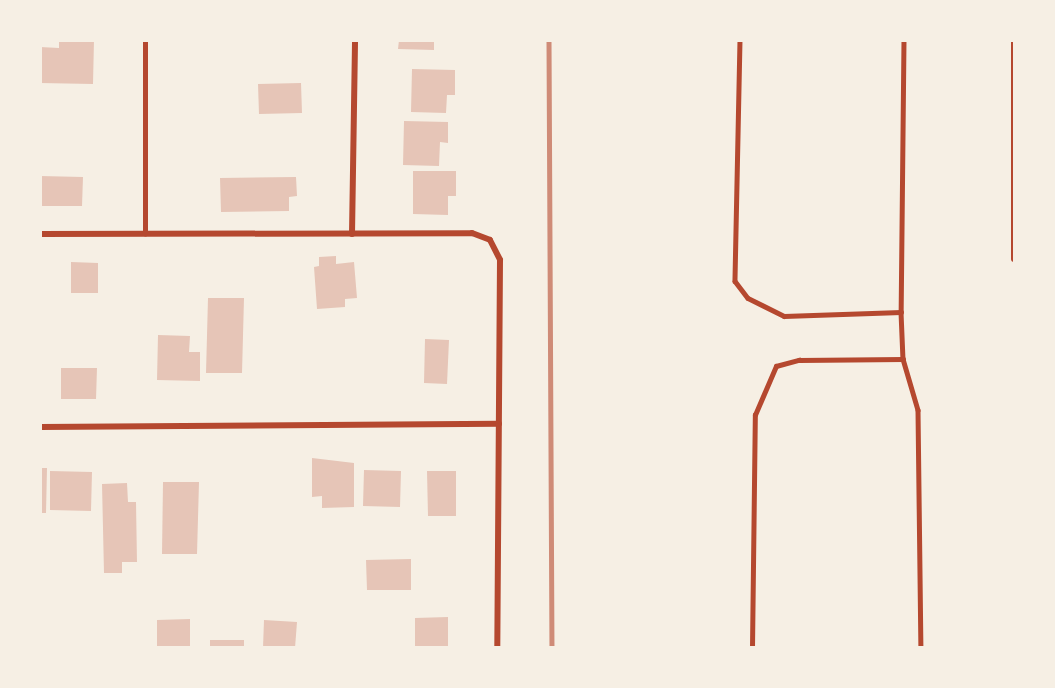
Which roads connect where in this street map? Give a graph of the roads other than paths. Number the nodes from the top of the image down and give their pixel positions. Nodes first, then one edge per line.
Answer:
1 (145, 40) edge
2 (356, 40) edge
3 (740, 40) edge
4 (904, 40) edge
5 (1014, 40) edge
6 (40, 234) edge
7 (145, 234) junction
8 (352, 234) junction
9 (1014, 259) edge
10 (901, 312) junction
11 (903, 359) junction
12 (499, 424) junction
13 (40, 427) edge
14 (497, 648) edge
15 (753, 648) edge
16 (921, 648) edge

1 - 7 lane
2 - 8 street
3 - 10 lane
4 - 10 lane
5 - 9 street
6 - 7 street
7 - 8 street
8 - 12 street
10 - 11 lane
11 - 15 lane
11 - 16 lane
12 - 13 street
12 - 14 street

